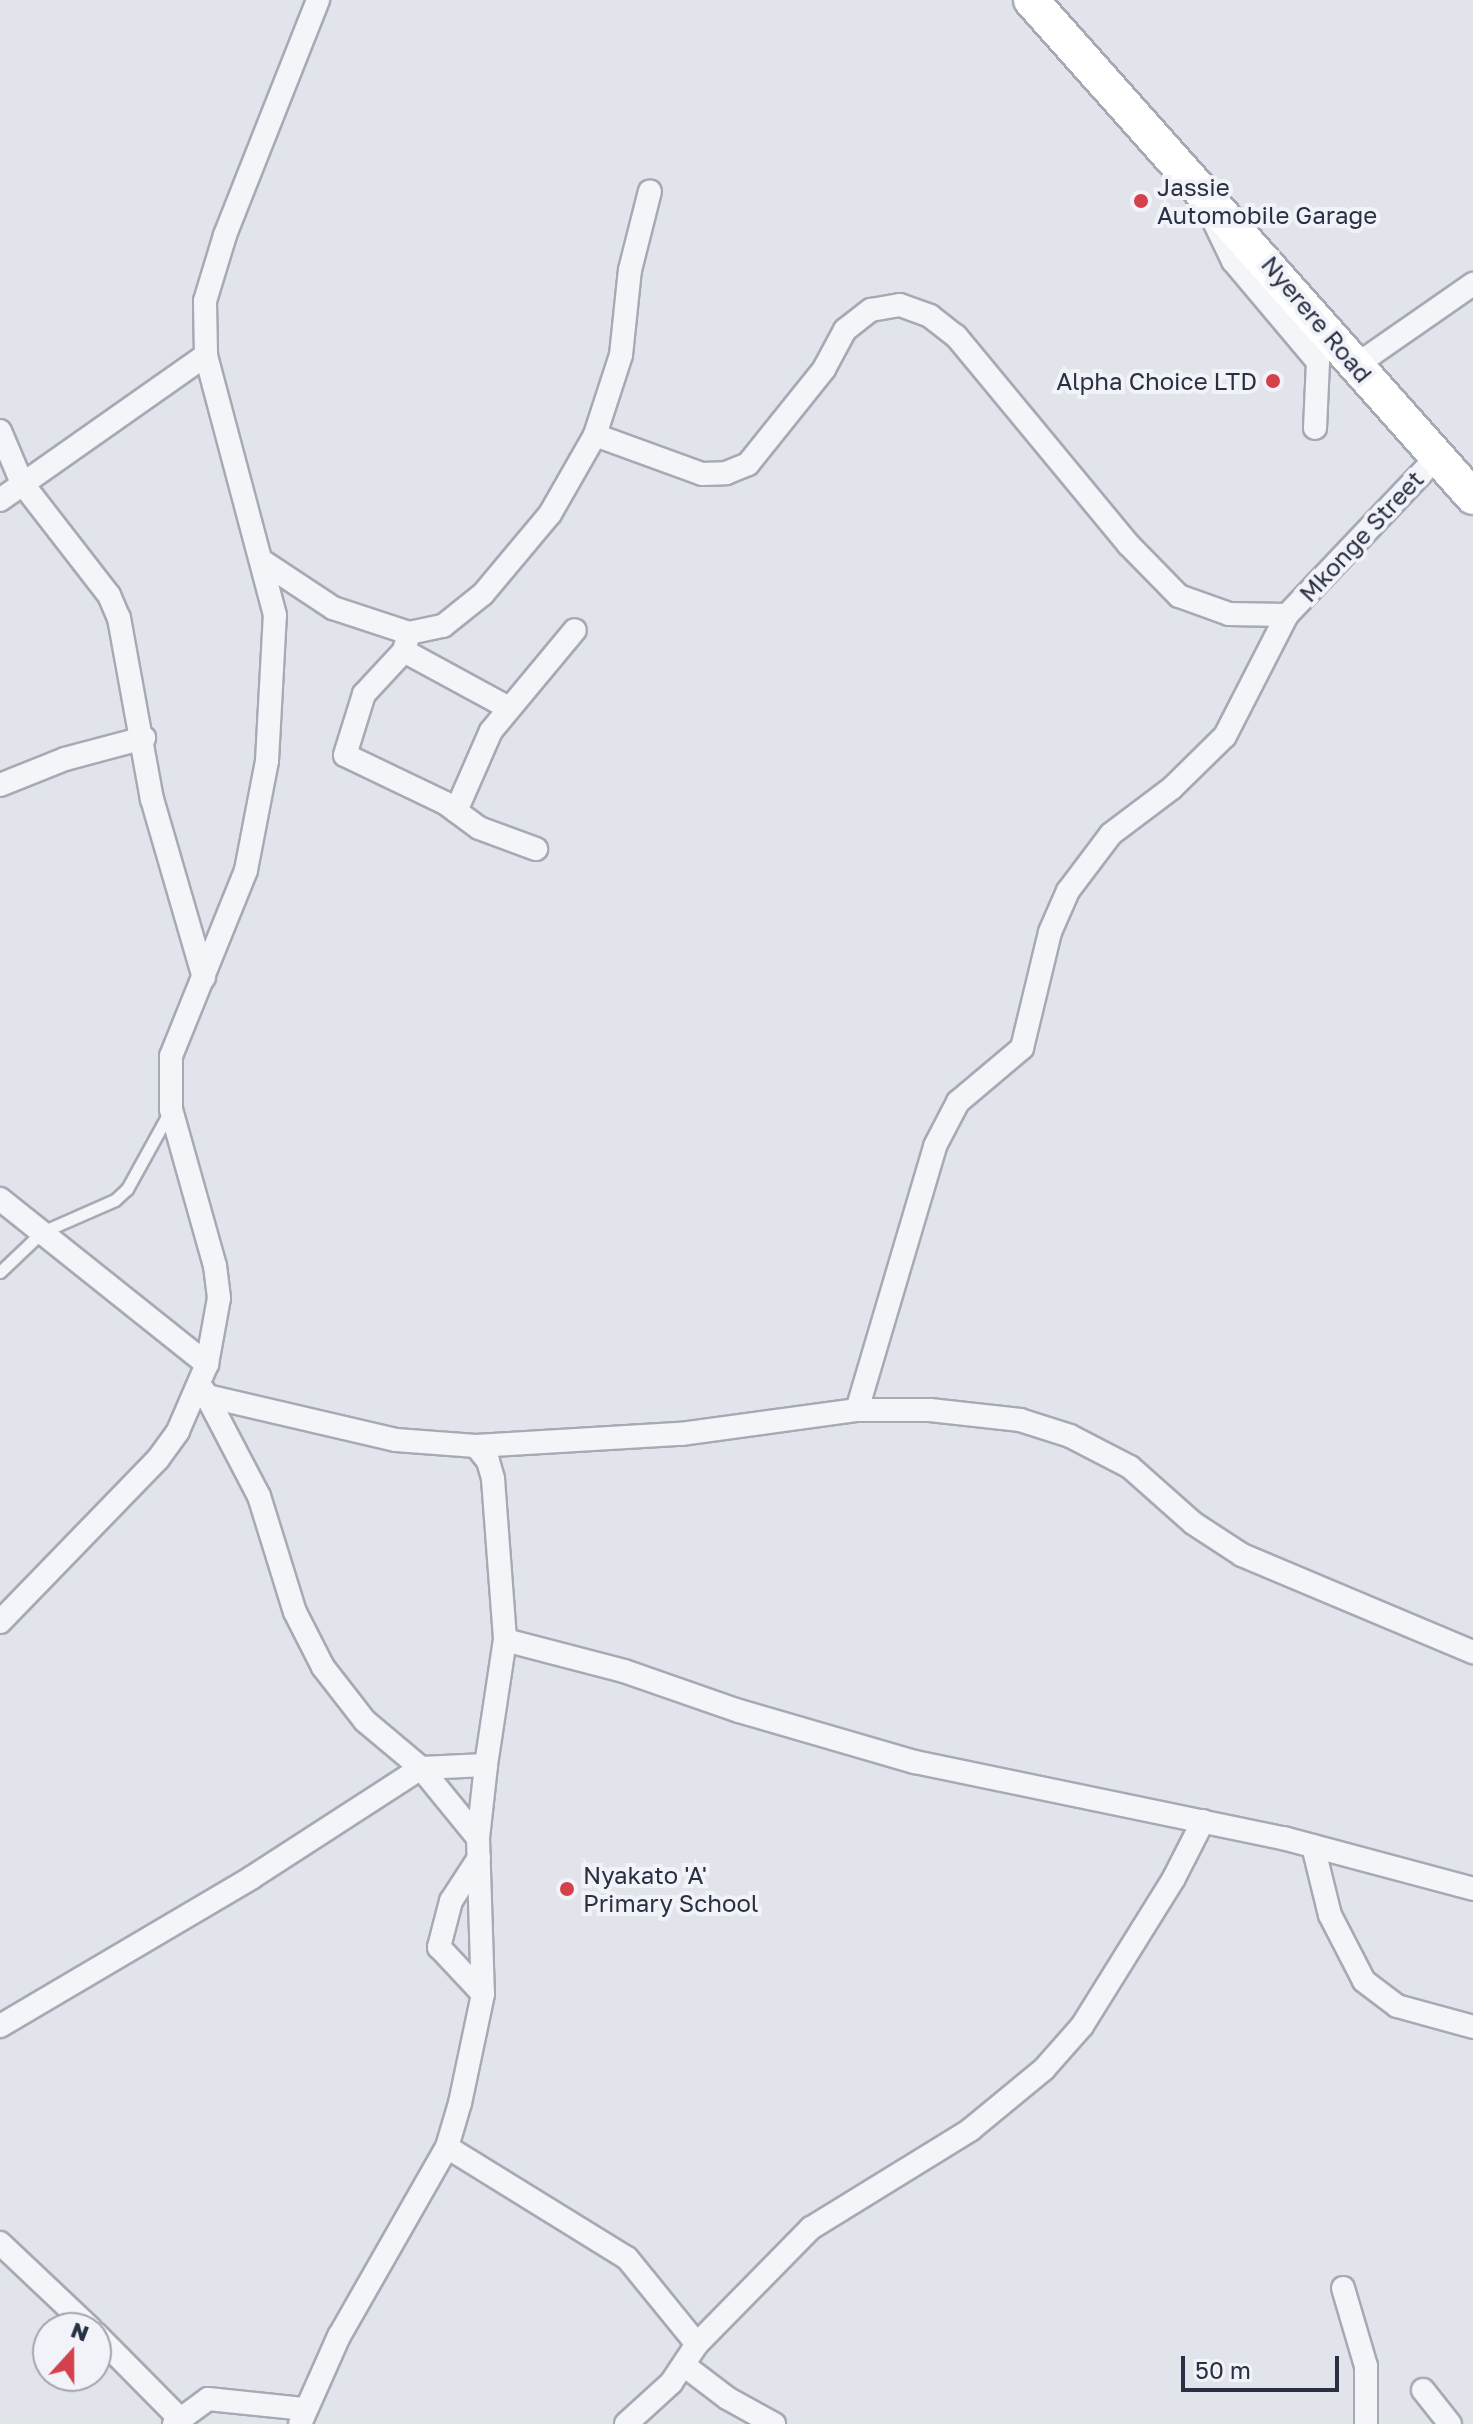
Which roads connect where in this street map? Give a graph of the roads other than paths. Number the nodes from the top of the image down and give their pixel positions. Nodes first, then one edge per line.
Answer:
1 (318, 0) edge
2 (1031, 0) edge
3 (1201, 189) junction
4 (650, 191) dead end
5 (1473, 284) edge
6 (206, 355) junction
7 (1355, 366) junction
8 (1315, 428) dead end
9 (0, 431) edge
10 (595, 435) junction
11 (1436, 458) junction
12 (22, 483) junction
13 (1473, 497) edge
14 (0, 500) edge
15 (265, 563) junction
16 (1287, 615) junction
17 (575, 630) dead end
18 (407, 642) junction
19 (507, 707) junction
20 (144, 738) junction
21 (0, 785) edge
22 (456, 811) junction
23 (536, 849) dead end
24 (204, 978) junction
25 (171, 1109) junction
26 (0, 1199) edge
27 (42, 1232) junction
28 (0, 1272) edge
29 (204, 1381) junction
30 (857, 1410) junction
31 (476, 1446) junction
32 (0, 1622) edge
33 (505, 1640) junction
34 (1473, 1652) edge
35 (486, 1765) junction
36 (421, 1768) junction
37 (1203, 1821) junction
38 (1313, 1846) junction
39 (478, 1848) junction
40 (1473, 1889) edge
41 (483, 1994) junction
42 (0, 2026) edge
43 (1473, 2027) edge
44 (447, 2147) junction
45 (0, 2243) edge
46 (1343, 2288) dead end
47 (73, 2312) edge
48 (697, 2344) junction
49 (112, 2351) edge
50 (685, 2366) junction
51 (1423, 2390) dead end
52 (303, 2416) edge
53 (177, 2421) edge
54 (626, 2424) edge
55 (774, 2424) edge
56 (1366, 2424) edge
57 (1450, 2424) edge

1 - 6 street
2 - 3 main road, Nyerere Road
3 - 7 main road, Nyerere Road
3 - 8 street
4 - 10 street
5 - 7 street
6 - 12 street
6 - 15 street
7 - 11 main road, Nyerere Road
9 - 12 street
10 - 16 street
10 - 18 street
11 - 13 main road, Nyerere Road
11 - 16 street, Mkonge Street
12 - 14 street
12 - 20 street
15 - 18 street
15 - 24 street
16 - 30 street, Mkonge Street
17 - 19 street
18 - 19 street
18 - 22 street
19 - 22 street
20 - 21 street
20 - 24 street
22 - 23 street
24 - 25 street
25 - 27 lane
25 - 29 street
26 - 27 street
27 - 28 lane
27 - 29 street
29 - 31 street
29 - 32 street
29 - 36 street
30 - 31 street
30 - 34 street
31 - 33 street
33 - 35 street
33 - 37 street
35 - 36 street
35 - 39 street
36 - 39 street
36 - 42 street
37 - 38 street
37 - 48 street
38 - 40 street
38 - 43 street
39 - 41 street
39 - 41 street
41 - 44 street
44 - 48 street
44 - 52 street
45 - 47 street
46 - 56 street
48 - 50 street
49 - 53 street
50 - 54 street
50 - 55 street
51 - 57 street
52 - 53 street

